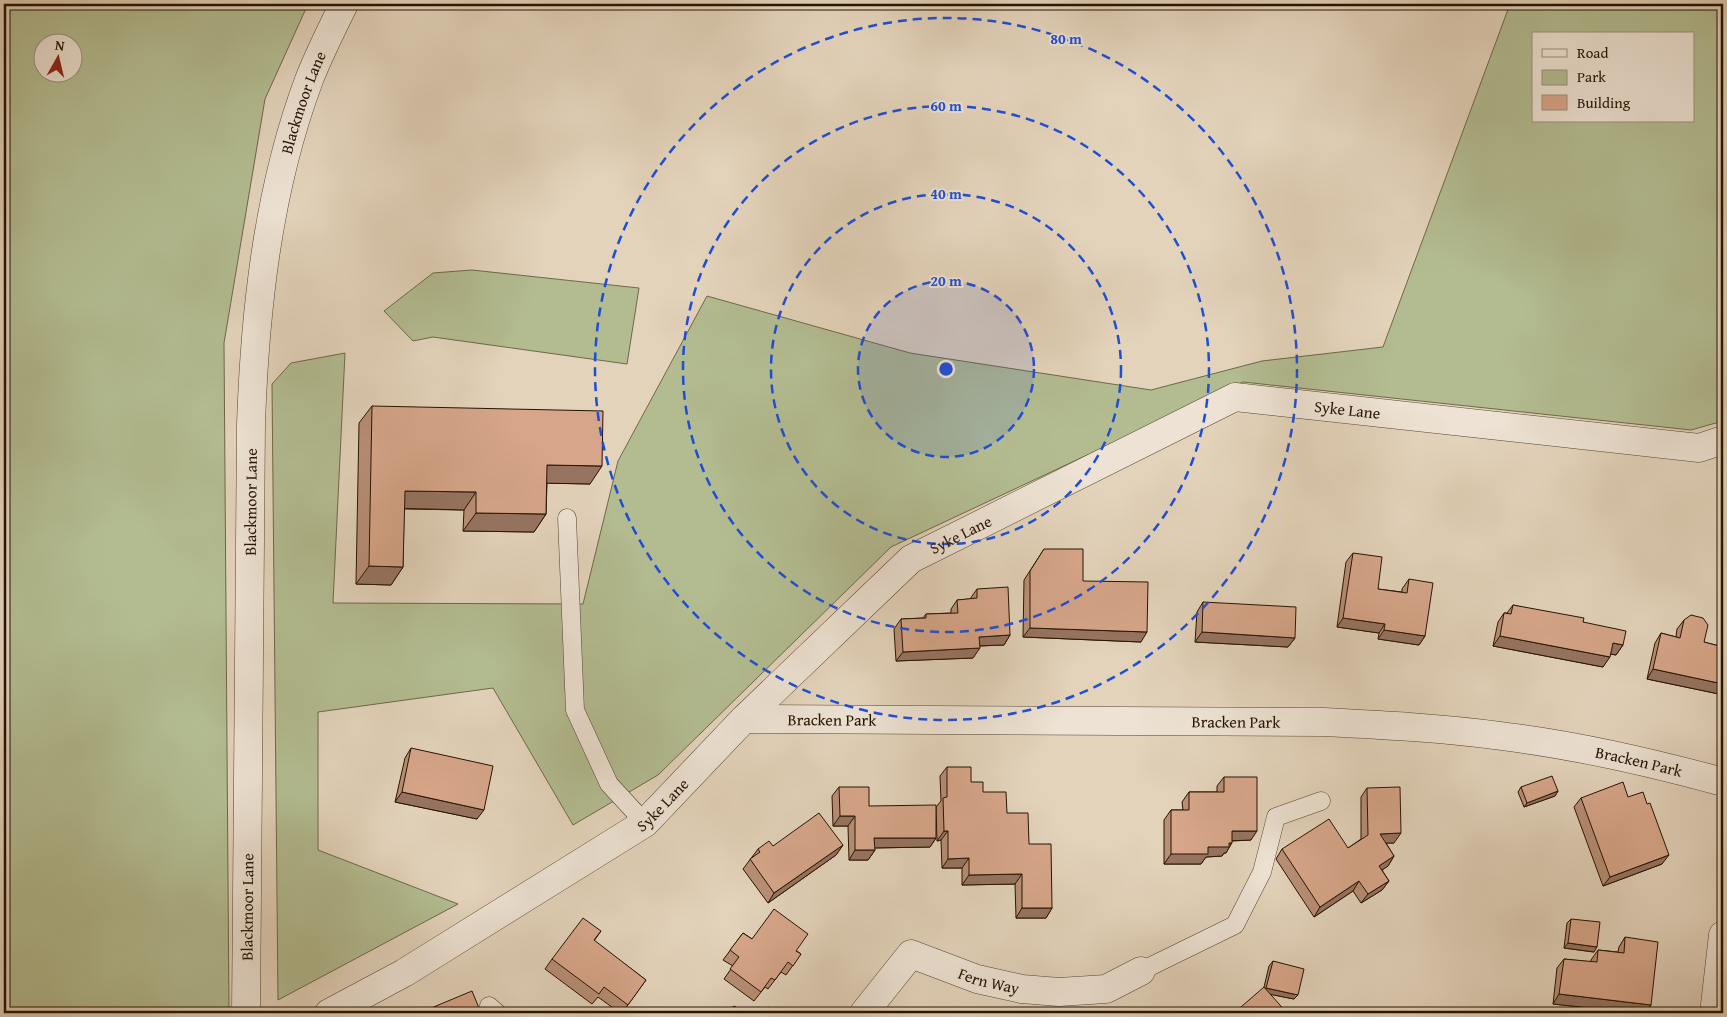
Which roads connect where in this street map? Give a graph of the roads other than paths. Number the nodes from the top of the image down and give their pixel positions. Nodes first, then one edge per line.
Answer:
1 (344, 4) edge
2 (1723, 440) edge
3 (568, 518) dead end
4 (744, 719) junction
5 (1723, 782) edge
6 (1321, 801) dead end
7 (645, 823) junction
8 (1723, 935) edge
9 (1141, 971) joint
10 (246, 1013) edge
11 (329, 1013) edge
12 (864, 1013) edge
13 (1714, 1013) edge

1 - 10 street, Blackmoor Lane
2 - 4 street, Syke Lane
3 - 7 lane
4 - 5 street, Bracken Park
4 - 7 street, Syke Lane
6 - 9 lane
7 - 11 street, Syke Lane
8 - 13 street
9 - 12 street, Fern Way

